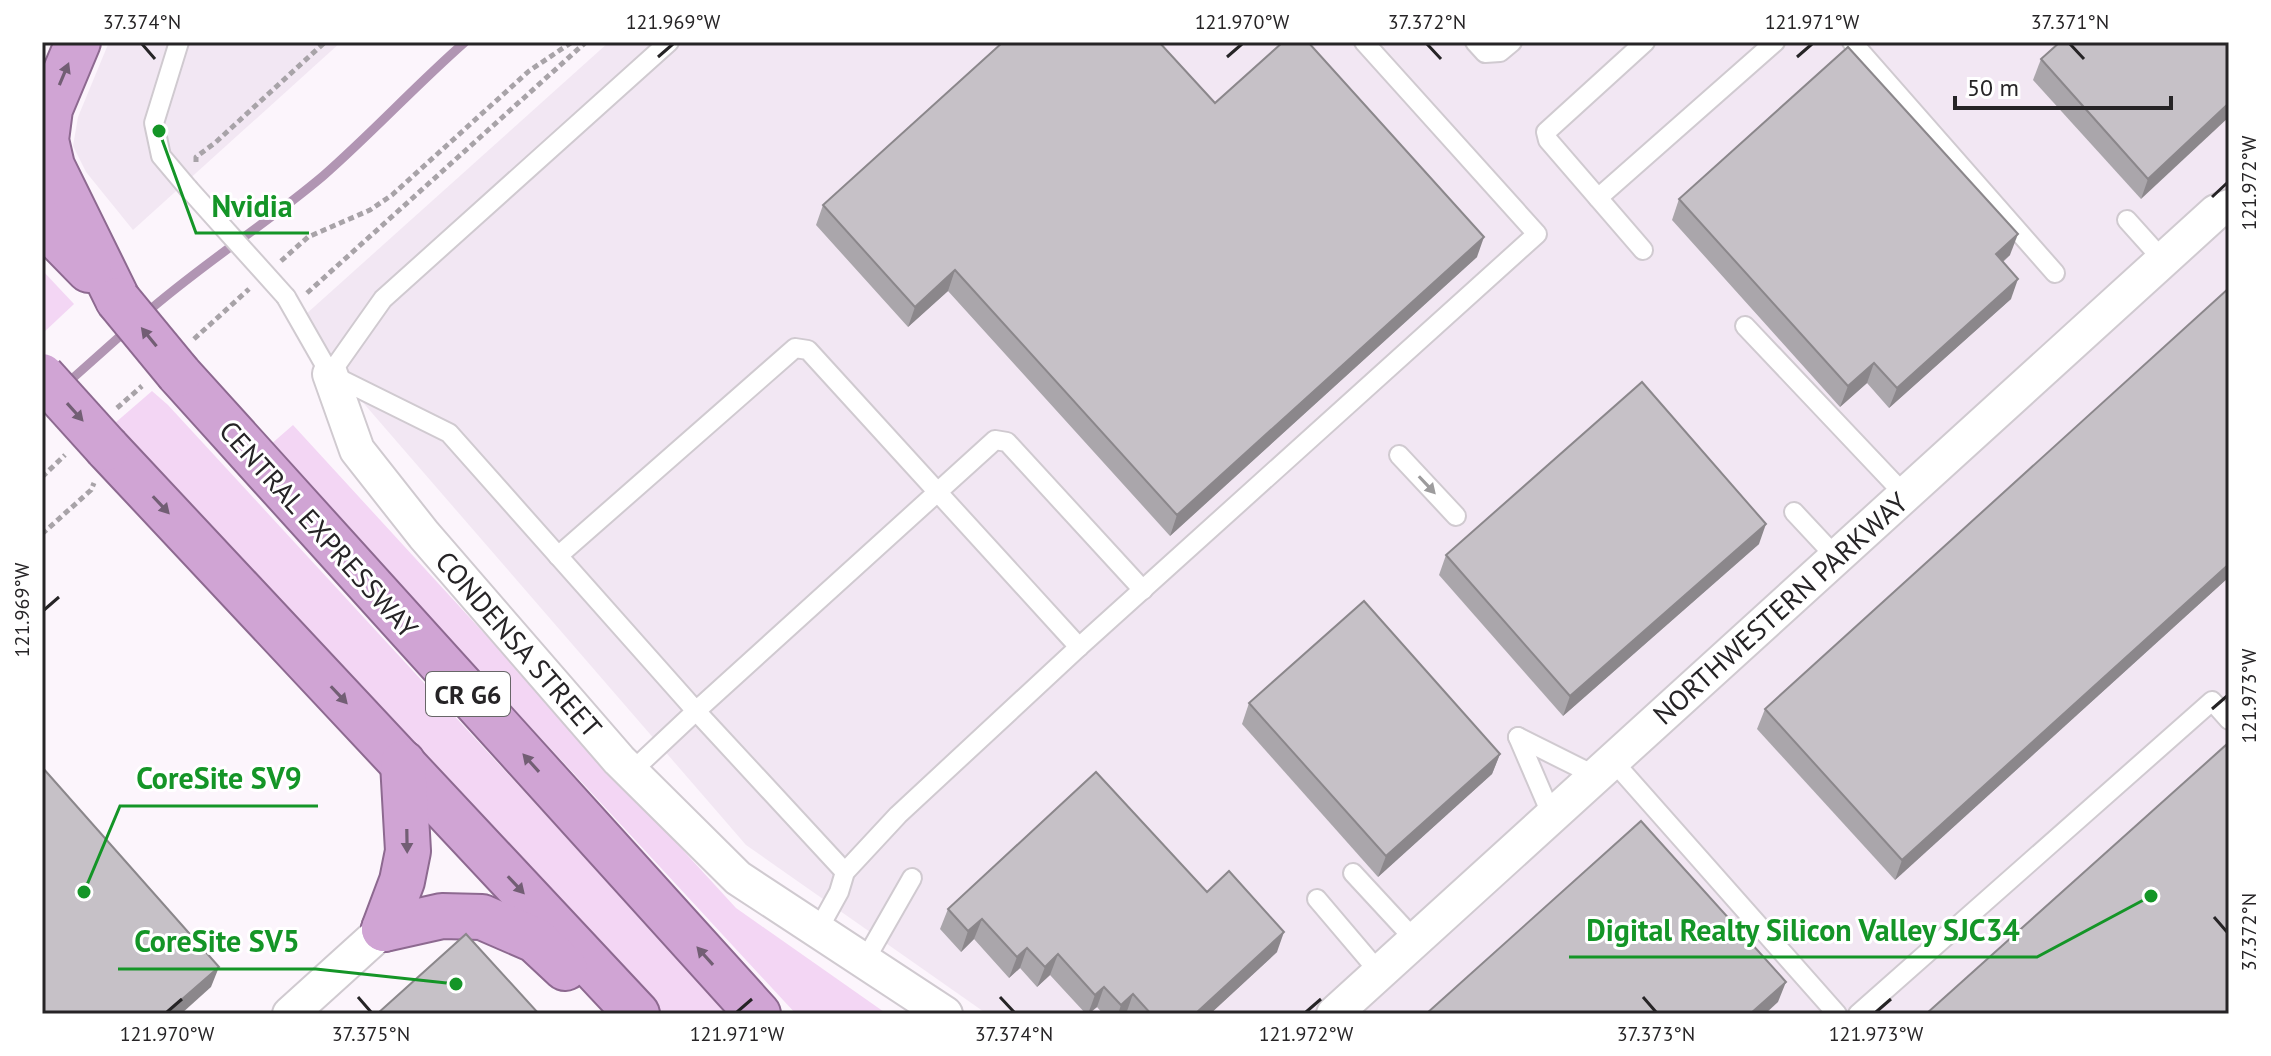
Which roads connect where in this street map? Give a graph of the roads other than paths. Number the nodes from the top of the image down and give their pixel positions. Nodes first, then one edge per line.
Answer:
1 (78, 42) edge
2 (179, 42) edge
3 (669, 42) edge
4 (1364, 42) edge
5 (1475, 42) edge
6 (1512, 42) edge
7 (1645, 42) edge
8 (1775, 42) edge
9 (1852, 42) edge
10 (1598, 198) junction
11 (2229, 207) edge
12 (2127, 220) dead end
13 (42, 222) edge
14 (1643, 250) dead end
15 (2163, 260) junction
16 (2055, 273) dead end
17 (118, 300) junction
18 (1745, 326) dead end
19 (330, 374) junction
20 (42, 376) edge
21 (1399, 455) dead end
22 (938, 492) junction
23 (1905, 495) junction
24 (1794, 512) dead end
25 (1456, 516) dead end
26 (558, 556) junction
27 (1836, 557) junction
28 (1143, 590) junction
29 (1079, 647) junction
30 (696, 711) junction
31 (2229, 720) edge
32 (403, 763) junction
33 (1605, 768) junction
34 (631, 772) junction
35 (1552, 816) junction
36 (845, 872) junction
37 (1353, 873) dead end
38 (912, 878) dead end
39 (1317, 899) dead end
40 (384, 929) junction
41 (818, 930) junction
42 (1415, 940) junction
43 (864, 962) junction
44 (1379, 972) junction
45 (290, 1014) edge
46 (616, 1014) edge
47 (637, 1014) edge
48 (758, 1014) edge
49 (945, 1014) edge
50 (1334, 1014) edge
51 (1837, 1014) edge
52 (1858, 1014) edge

17 -> 1 highway
2 - 19 lane, CONDENSA STREET, bridge
3 - 19 lane
4 - 28 lane
5 - 6 lane
7 - 10 lane
8 - 10 lane
9 - 16 lane
10 - 14 lane
11 - 15 street, NORTHWESTERN PARKWAY
12 - 15 lane
13 - 17 highway, CENTRAL EXPRESSWAY / CR G6
15 - 23 street, NORTHWESTERN PARKWAY
48 -> 17 highway, CENTRAL EXPRESSWAY / CR G6, bridge
18 - 23 lane
19 - 26 lane
19 - 34 street, CONDENSA STREET
20 -> 32 highway, bridge
21 -> 25 lane
22 - 26 lane
22 - 28 lane
22 - 29 lane
22 - 30 lane
23 - 27 street, NORTHWESTERN PARKWAY
24 - 27 lane
26 - 30 lane
27 - 33 street, NORTHWESTERN PARKWAY
28 - 29 lane
29 - 36 lane
30 - 34 lane
30 - 36 lane
31 - 52 lane
32 -> 40 highway
32 -> 47 highway
33 - 35 street, NORTHWESTERN PARKWAY
33 - 35 lane
33 - 51 lane
34 - 41 street, CONDENSA STREET
35 - 42 street, NORTHWESTERN PARKWAY
36 - 41 lane
37 - 42 lane
38 - 43 lane
39 - 44 lane
40 - 45 street
40 - 46 highway
41 - 43 street, CONDENSA STREET
42 - 44 street, NORTHWESTERN PARKWAY
43 - 49 street, CONDENSA STREET
44 - 50 street, NORTHWESTERN PARKWAY

